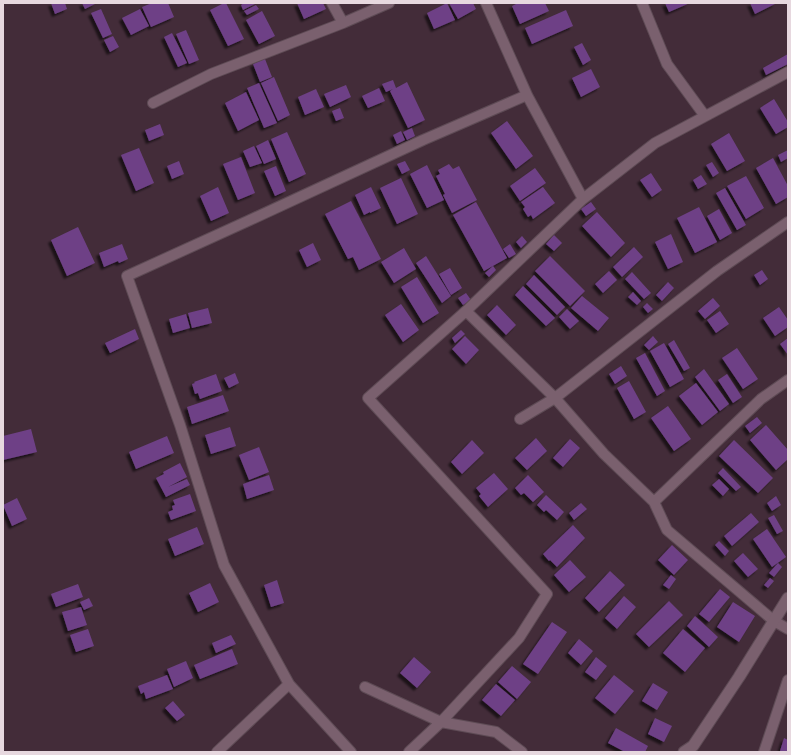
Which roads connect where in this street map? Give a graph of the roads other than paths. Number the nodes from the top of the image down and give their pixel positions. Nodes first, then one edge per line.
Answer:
1 (332, 3) edge
2 (389, 3) edge
3 (486, 3) edge
4 (642, 3) edge
5 (343, 23) junction
6 (788, 72) edge
7 (527, 95) junction
8 (153, 103) dead end
9 (705, 116) junction
10 (583, 199) junction
11 (788, 222) edge
12 (466, 311) junction
13 (788, 380) edge
14 (555, 398) junction
15 (520, 420) dead end
16 (654, 502) junction
17 (788, 598) edge
18 (774, 621) junction
19 (788, 629) edge
20 (788, 680) edge
21 (289, 684) junction
22 (366, 687) dead end
23 (441, 722) junction
24 (217, 752) edge
25 (351, 752) edge
26 (409, 752) edge
27 (522, 752) edge
28 (684, 752) edge
29 (764, 752) edge

1 - 5 street
2 - 5 street
3 - 7 street
4 - 9 street
5 - 8 street
6 - 9 street
7 - 10 street
7 - 21 street
9 - 10 street
10 - 12 street
11 - 14 street
12 - 14 street
12 - 23 street
13 - 16 street
14 - 15 street
14 - 16 street
16 - 18 street
17 - 18 street
18 - 19 street
18 - 28 street
20 - 29 street
21 - 24 street
21 - 25 street
22 - 23 street
23 - 26 street
23 - 27 street

